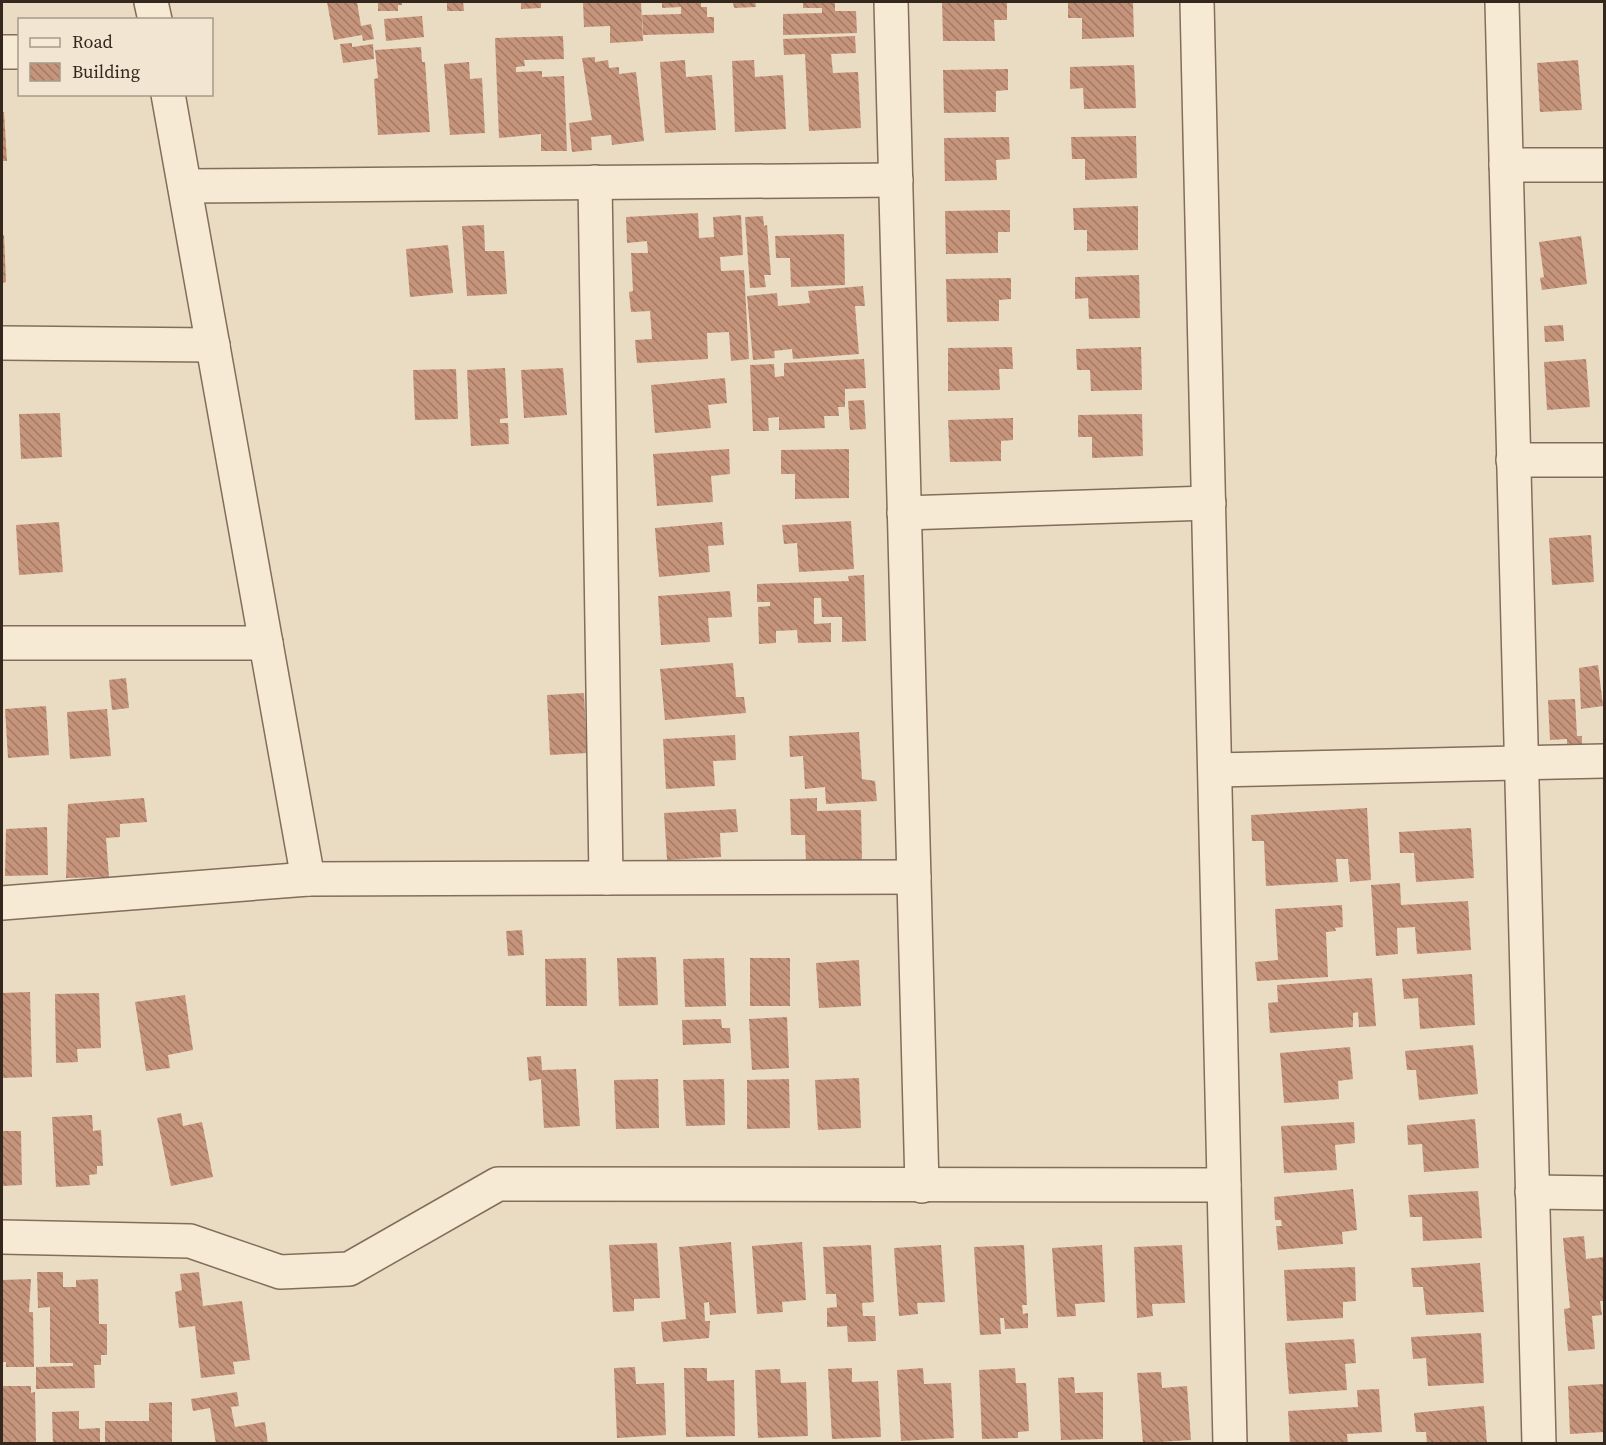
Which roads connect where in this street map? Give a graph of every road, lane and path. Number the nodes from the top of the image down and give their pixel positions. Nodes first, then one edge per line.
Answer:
1 (151, 2) edge
2 (891, 2) edge
3 (1197, 2) edge
4 (1502, 2) edge
5 (155, 18) edge
6 (2, 52) edge
7 (18, 52) edge
8 (168, 96) edge
9 (1506, 165) junction
10 (1605, 165) edge
11 (896, 180) junction
12 (595, 182) junction
13 (185, 186) junction
14 (2, 343) edge
15 (213, 345) junction
16 (1513, 460) junction
17 (1605, 460) edge
18 (1209, 503) junction
19 (904, 513) junction
20 (2, 643) edge
21 (266, 643) junction
22 (1605, 761) edge
23 (1521, 763) junction
24 (1215, 770) junction
25 (914, 877) junction
26 (606, 878) junction
27 (308, 879) junction
28 (2, 903) edge
29 (1224, 1185) junction
30 (922, 1186) junction
31 (1532, 1192) junction
32 (1605, 1193) edge
33 (2, 1238) edge
34 (1230, 1443) edge
35 (1539, 1443) edge

1 - 5 street
2 - 11 street
3 - 18 street
4 - 9 street
6 - 7 street
8 - 13 street
9 - 10 street
9 - 16 street
11 - 12 street
11 - 19 street
12 - 13 street
12 - 26 street
13 - 15 street
14 - 15 street
15 - 21 street
16 - 17 street
16 - 23 street
18 - 19 street
18 - 24 street
19 - 25 street
20 - 21 street
21 - 27 street
22 - 23 street
23 - 24 street
23 - 31 street
24 - 29 street
25 - 26 street
25 - 30 street
26 - 27 street
27 - 28 street
29 - 30 street
29 - 34 street
30 - 33 street
31 - 32 street
31 - 35 street

